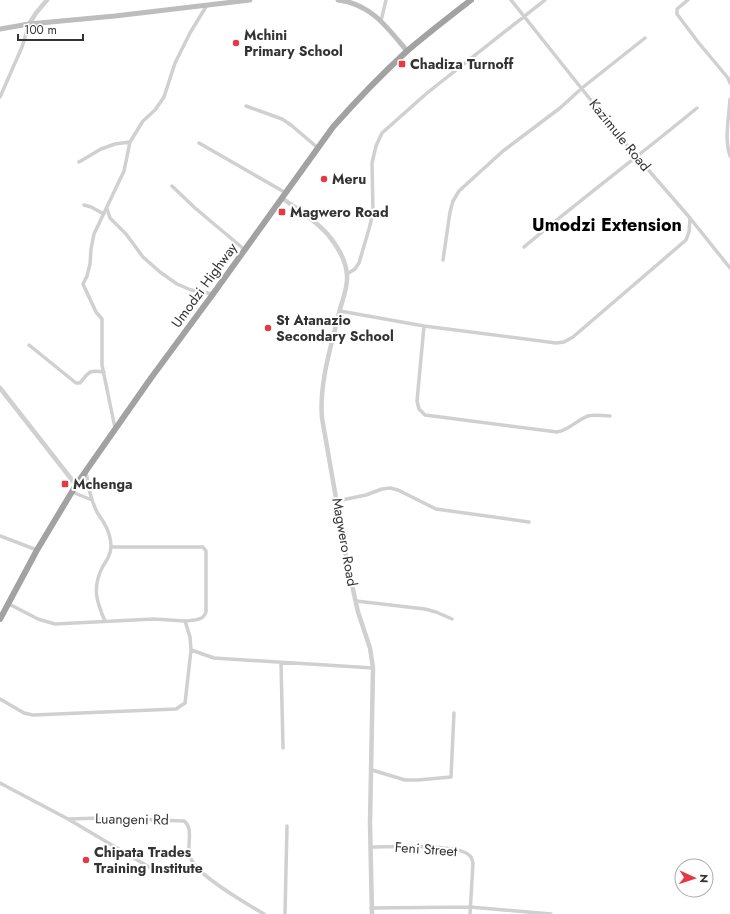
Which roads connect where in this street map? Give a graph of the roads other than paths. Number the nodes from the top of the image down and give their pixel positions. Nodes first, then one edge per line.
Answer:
1 (47, 0) edge
2 (250, 0) edge
3 (338, 0) edge
4 (344, 0) edge
5 (386, 0) edge
6 (471, 0) edge
7 (511, 0) edge
8 (545, 0) edge
9 (688, 0) edge
10 (207, 4) junction
11 (525, 16) junction
12 (382, 21) junction
13 (30, 24) junction
14 (0, 29) edge
15 (645, 38) dead end
16 (408, 51) junction
17 (730, 83) edge
18 (582, 88) junction
19 (0, 97) edge
20 (730, 99) edge
21 (246, 106) dead end
22 (697, 108) dead end
23 (130, 142) junction
24 (199, 143) dead end
25 (318, 148) junction
26 (730, 156) edge
27 (638, 157) junction
28 (79, 162) dead end
29 (172, 186) dead end
30 (284, 196) junction
31 (84, 205) dead end
32 (107, 209) junction
33 (104, 214) junction
34 (690, 218) junction
35 (524, 247) dead end
36 (245, 250) junction
37 (443, 260) dead end
38 (730, 268) edge
39 (347, 274) junction
40 (214, 294) junction
41 (340, 311) junction
42 (424, 326) junction
43 (29, 345) dead end
44 (104, 372) junction
45 (0, 388) edge
46 (610, 416) dead end
47 (115, 428) junction
48 (85, 471) junction
49 (76, 485) junction
50 (72, 492) junction
51 (92, 500) junction
52 (337, 501) junction
53 (529, 522) dead end
54 (0, 536) edge
55 (111, 547) junction
56 (37, 550) junction
57 (356, 601) junction
58 (9, 604) junction
59 (0, 619) edge
60 (452, 619) dead end
61 (105, 621) junction
62 (185, 621) junction
63 (191, 650) junction
64 (281, 662) junction
65 (373, 668) junction
66 (0, 699) edge
67 (454, 713) dead end
68 (283, 748) dead end
69 (372, 770) junction
70 (0, 783) edge
71 (68, 819) junction
72 (287, 826) dead end
73 (370, 847) junction
74 (149, 867) dead end
75 (470, 907) junction
76 (371, 908) junction
77 (264, 914) edge
78 (285, 914) edge
79 (372, 914) edge
80 (470, 914) edge
81 (551, 914) edge

1 - 13 street
2 - 10 main road
3 - 4 main road
4 - 12 main road
5 - 12 street
6 - 16 highway, Umodzi Highway
7 - 11 street, Kazimule Road
8 - 11 street
9 - 17 street
10 - 13 main road
10 - 23 street
11 - 18 street, Kazimule Road
11 - 39 street
12 - 16 main road
13 - 14 main road
13 - 19 street
15 - 18 street
16 - 25 highway, Umodzi Highway
18 - 27 street, Kazimule Road
18 - 37 street
20 - 26 street
21 - 25 street
22 - 27 street
23 - 28 street
23 - 32 street
24 - 30 street
25 - 30 highway, Umodzi Highway
27 - 34 street, Kazimule Road
27 - 35 street
29 - 36 street
30 - 36 highway, Umodzi Highway
30 - 39 street, Magwero Road
31 - 33 street
32 - 33 street
32 - 40 street
33 - 44 street
34 - 38 street, Kazimule Road
34 - 42 street
36 - 40 highway, Umodzi Highway
39 - 41 street, Magwero Road
40 - 47 highway, Umodzi Highway
41 - 42 street
41 - 52 street, Magwero Road
42 - 46 street
43 - 44 street
44 - 47 street
45 - 49 street
47 - 48 highway, Umodzi Highway
48 - 49 highway, Umodzi Highway
48 - 51 street
49 - 50 highway, Umodzi Highway
50 - 51 street
50 - 56 highway, Umodzi Highway
51 - 55 street
52 - 53 street
52 - 57 street, Magwero Road
54 - 56 street
55 - 61 street
55 - 62 street
56 - 58 highway, Umodzi Highway
57 - 60 street
57 - 65 street, Magwero Road
58 - 59 highway, Umodzi Highway
58 - 61 street
61 - 62 street
62 - 63 street
63 - 64 street
63 - 66 street
64 - 65 street
64 - 68 street
65 - 69 street, Magwero Road
67 - 69 street
69 - 73 street, Magwero Road
70 - 71 street, Luangeni Rd
71 - 74 street, Luangeni Rd
71 - 77 street, Luangeni Rd
72 - 78 street
73 - 75 street, Feni Street
73 - 76 street, Magwero Road
75 - 76 street
75 - 80 street, Feni Street
75 - 81 street
76 - 79 street, Magwero Road

